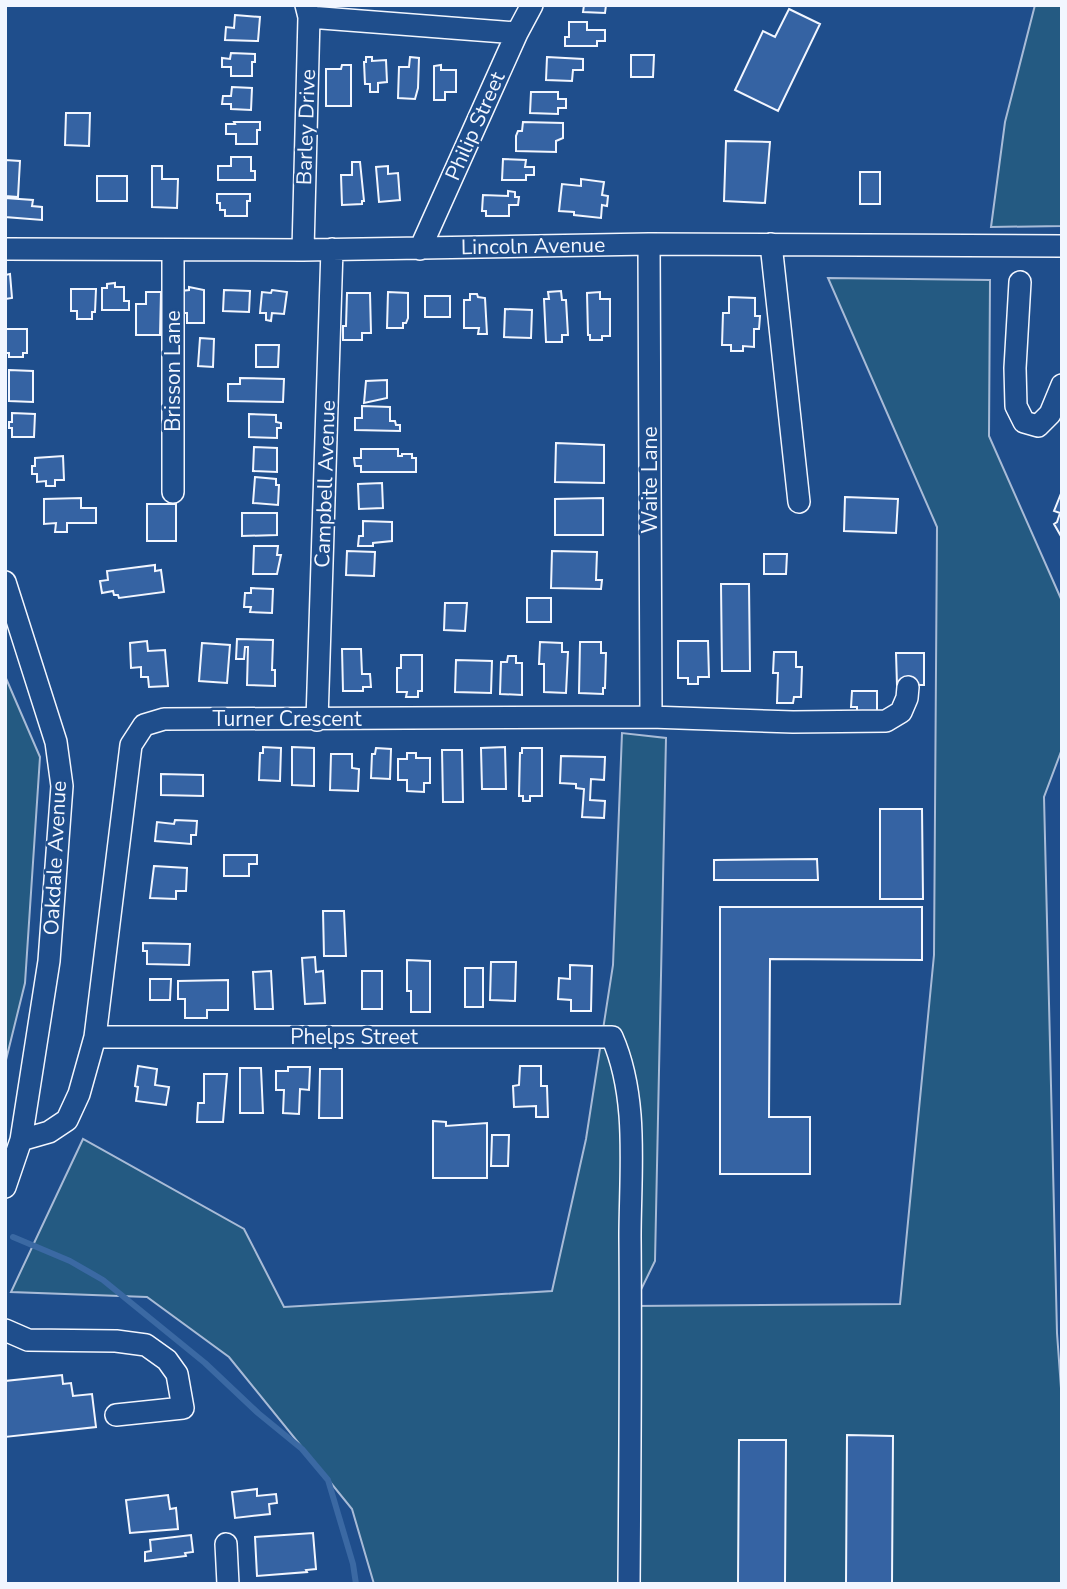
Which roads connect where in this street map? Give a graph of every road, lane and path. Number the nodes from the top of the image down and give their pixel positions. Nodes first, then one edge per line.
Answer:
1 (532, 5) edge
2 (308, 11) edge
3 (517, 33) junction
4 (649, 244) junction
5 (771, 244) junction
6 (1062, 246) edge
7 (420, 248) junction
8 (5, 249) edge
9 (332, 249) junction
10 (173, 250) junction
11 (303, 250) junction
12 (1020, 282) dead end
13 (1062, 385) edge
14 (173, 492) dead end
15 (799, 502) dead end
16 (5, 582) edge
17 (908, 687) dead end
18 (651, 717) junction
19 (317, 720) junction
20 (95, 1037) junction
21 (21, 1140) junction
22 (6, 1183) edge
23 (5, 1330) edge
24 (116, 1415) dead end
25 (226, 1544) dead end
26 (228, 1584) edge
27 (629, 1584) edge

1 - 3 street, Philip Street
2 - 3 street
2 - 11 street, Barley Drive
3 - 7 street, Philip Street
4 - 5 street, Lincoln Avenue
4 - 7 street, Lincoln Avenue
4 - 18 street, Waite Lane
5 - 6 street, Lincoln Avenue
5 - 15 street
7 - 9 street, Lincoln Avenue
8 - 10 street, Lincoln Avenue
9 - 11 street, Lincoln Avenue
9 - 19 street, Campbell Avenue
10 - 11 street, Lincoln Avenue
10 - 14 street, Brisson Lane
12 - 13 street
16 - 21 street, Oakdale Avenue
17 - 18 street, Turner Crescent
18 - 19 street, Turner Crescent
19 - 20 street, Turner Crescent
20 - 21 street, Turner Crescent
20 - 27 street, Phelps Street
21 - 22 street
23 - 24 street
25 - 26 street

